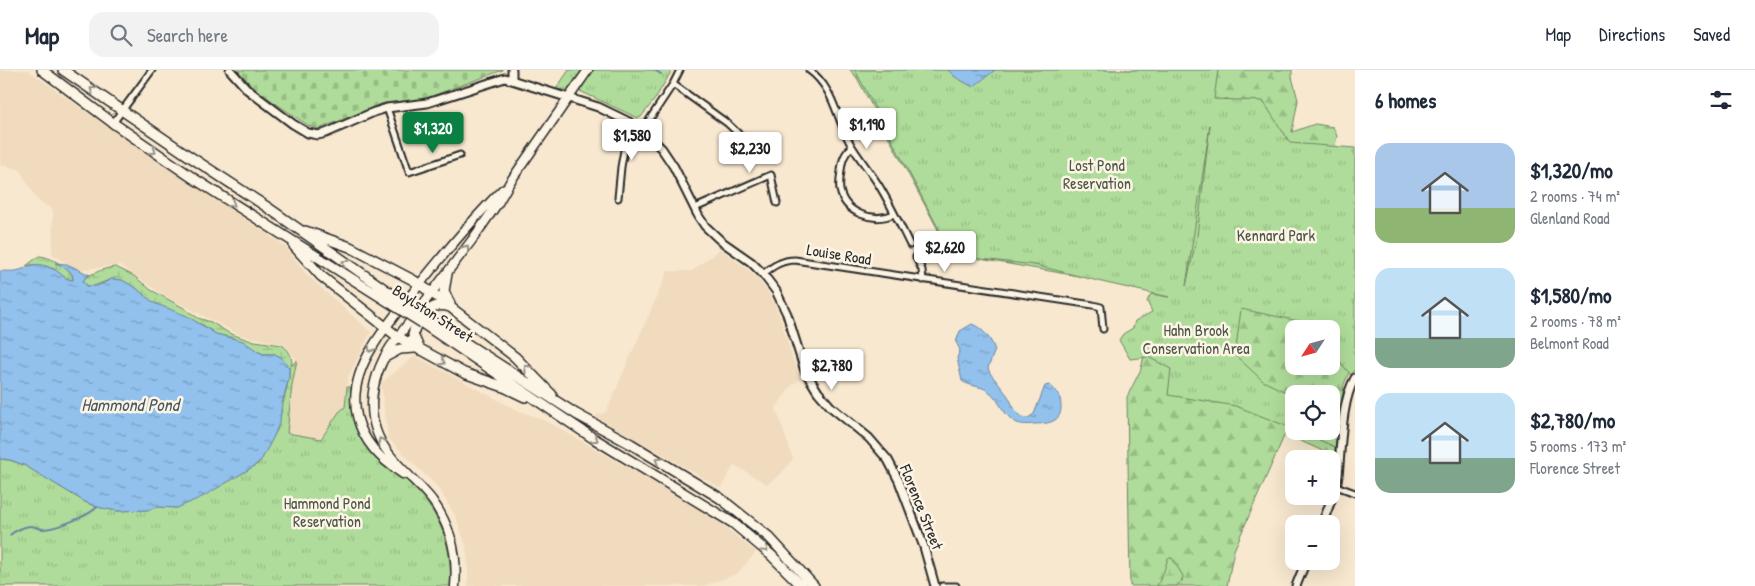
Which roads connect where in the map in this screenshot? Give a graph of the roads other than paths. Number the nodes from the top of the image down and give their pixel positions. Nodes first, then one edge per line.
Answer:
1 (42, 70) edge
2 (63, 70) edge
3 (152, 70) edge
4 (230, 70) edge
5 (512, 70) edge
6 (588, 70) edge
7 (680, 70) edge
8 (809, 70) edge
9 (512, 79) junction
10 (672, 84) junction
11 (570, 97) junction
12 (386, 108) junction
13 (122, 111) junction
14 (629, 122) junction
15 (113, 123) junction
16 (642, 131) junction
17 (743, 138) dead end
18 (852, 147) junction
19 (460, 155) dead end
20 (510, 182) junction
21 (618, 198) dead end
22 (777, 203) dead end
23 (695, 210) junction
24 (894, 214) junction
25 (296, 228) junction
26 (284, 236) junction
27 (910, 245) dead end
28 (916, 257) dead end
29 (447, 274) junction
30 (763, 274) junction
31 (923, 280) junction
32 (419, 284) junction
33 (432, 293) junction
34 (397, 303) junction
35 (455, 310) junction
36 (385, 328) junction
37 (1103, 329) dead end
38 (398, 337) junction
39 (418, 349) junction
40 (384, 357) junction
41 (1355, 378) edge
42 (558, 409) junction
43 (1340, 454) edge
44 (417, 483) junction
45 (1340, 487) edge
46 (1355, 493) edge
47 (1302, 570) edge
48 (455, 586) edge
49 (802, 586) edge
50 (814, 586) edge
51 (935, 586) edge
52 (942, 586) edge
53 (956, 586) edge
54 (1296, 586) edge

1 - 15 highway, Boylston Street
13 -> 2 highway, Boylston Street
3 - 13 street
4 - 12 street
5 - 9 street
6 - 11 main road
7 - 10 street
8 - 18 street
9 - 11 street, Florence Street
9 - 12 street
10 - 16 street
10 - 17 street
11 - 14 street, Florence Street
11 - 20 main road
12 - 19 street
13 - 15 street
13 - 25 highway, Boylston Street
14 - 16 street, Florence Street
14 - 21 street
15 -> 26 highway, Boylston Street
16 - 23 street, Florence Street
18 - 24 street
18 - 24 street
29 -> 20 main road
20 - 32 main road
22 - 23 street
23 - 30 street, Florence Street
24 - 27 street
25 - 32 highway
34 -> 25 highway, Boylston Street
26 - 34 highway, Boylston Street
26 - 36 highway
28 - 31 street
29 - 33 main road
29 - 35 highway
30 - 31 street, Louise Road
30 - 51 street, Florence Street
31 - 37 street, Louise Road
32 - 33 highway
32 - 36 main road
33 - 35 highway
33 - 38 main road
34 - 42 highway, Boylston Street, bridge
35 - 39 highway
42 -> 35 highway
36 - 38 highway
36 -> 44 main road
38 - 39 highway
38 - 40 main road
39 - 40 highway
39 -> 42 highway
44 -> 40 main road
41 - 43 street
42 -> 49 highway, Boylston Street
50 -> 42 highway, Boylston Street
44 - 48 main road
45 - 46 street
47 - 54 street
52 - 53 street

